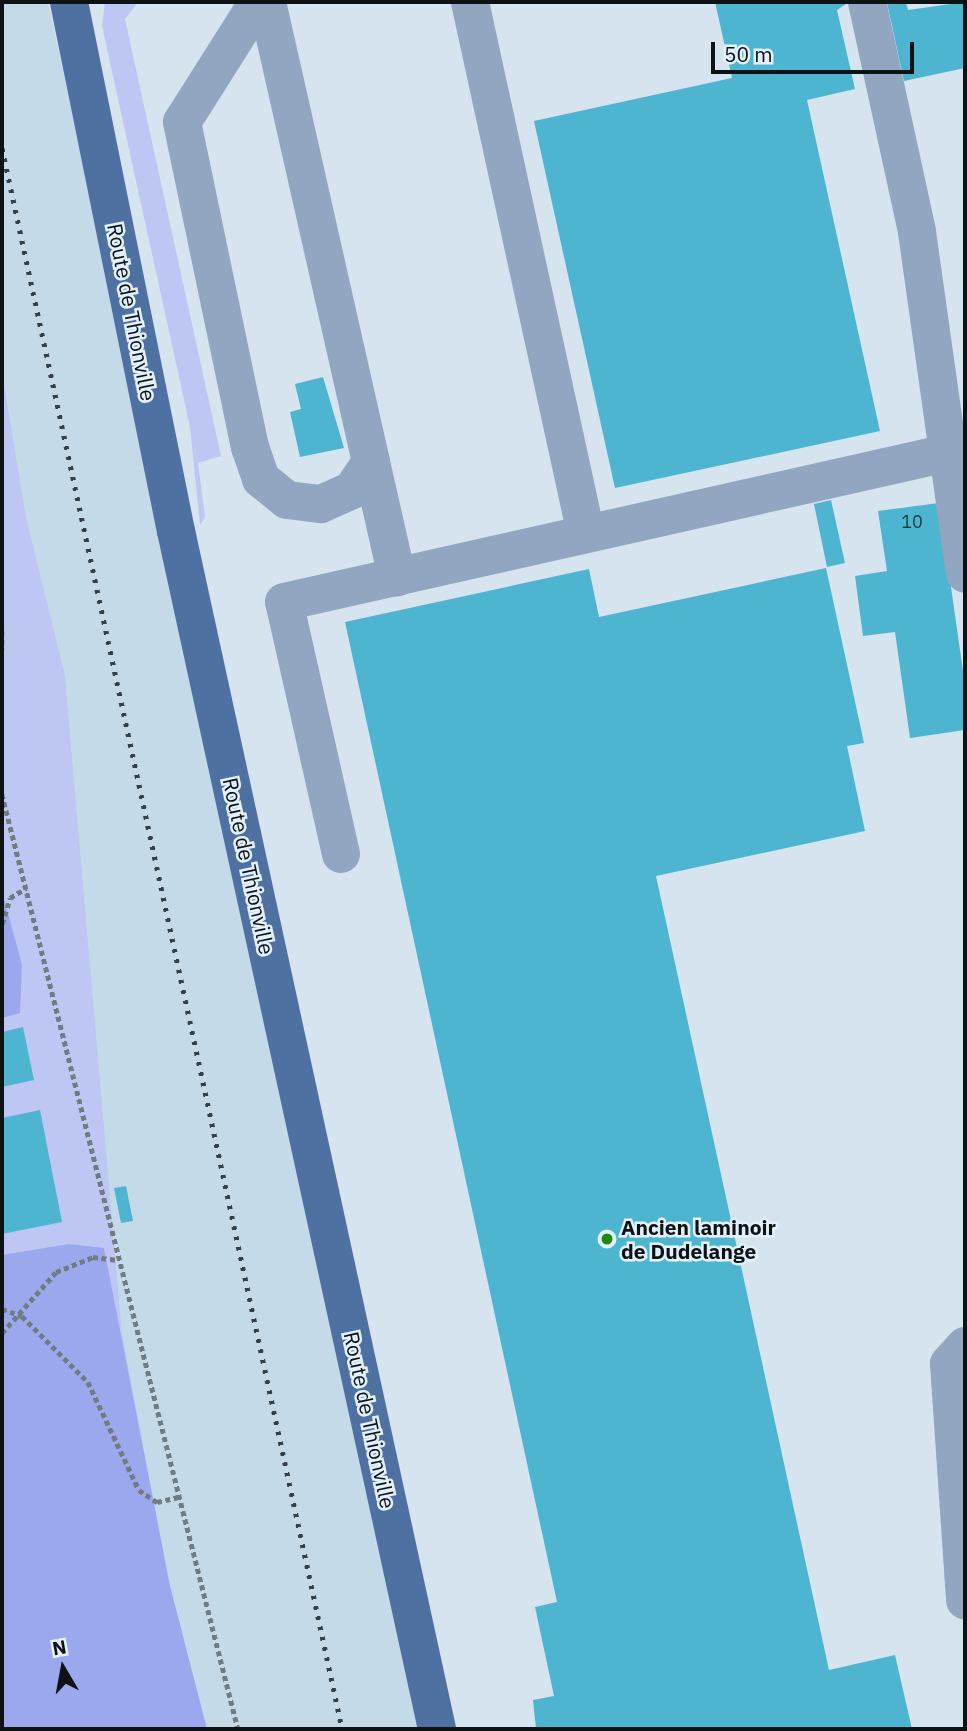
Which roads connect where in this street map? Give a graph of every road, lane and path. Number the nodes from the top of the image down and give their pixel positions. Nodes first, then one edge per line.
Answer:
1 (69, 2) edge
2 (258, 2) edge
3 (267, 2) edge
4 (470, 2) edge
5 (867, 2) edge
6 (957, 451) edge
7 (370, 462) junction
8 (586, 534) junction
9 (965, 574) edge
10 (397, 577) junction
11 (2, 631) edge
12 (2, 650) edge
13 (2, 794) edge
14 (341, 854) dead end
15 (26, 888) junction
16 (2, 924) edge
17 (118, 1260) junction
18 (2, 1309) edge
19 (22, 1317) junction
20 (2, 1333) edge
21 (965, 1346) edge
22 (178, 1497) junction
23 (965, 1600) edge
24 (238, 1729) edge
25 (437, 1729) edge

1 - 25 main road, Route de Thionville
2 - 7 lane
3 - 7 lane
4 - 8 lane
5 - 6 lane
6 - 8 lane
6 - 9 lane
7 - 10 lane
8 - 10 lane
10 - 14 lane
11 - 12 path
13 - 15 path
15 - 16 path
15 - 17 path
17 - 19 path
17 - 22 path
18 - 19 path
19 - 20 path
19 - 22 path
21 - 23 lane
22 - 24 path

